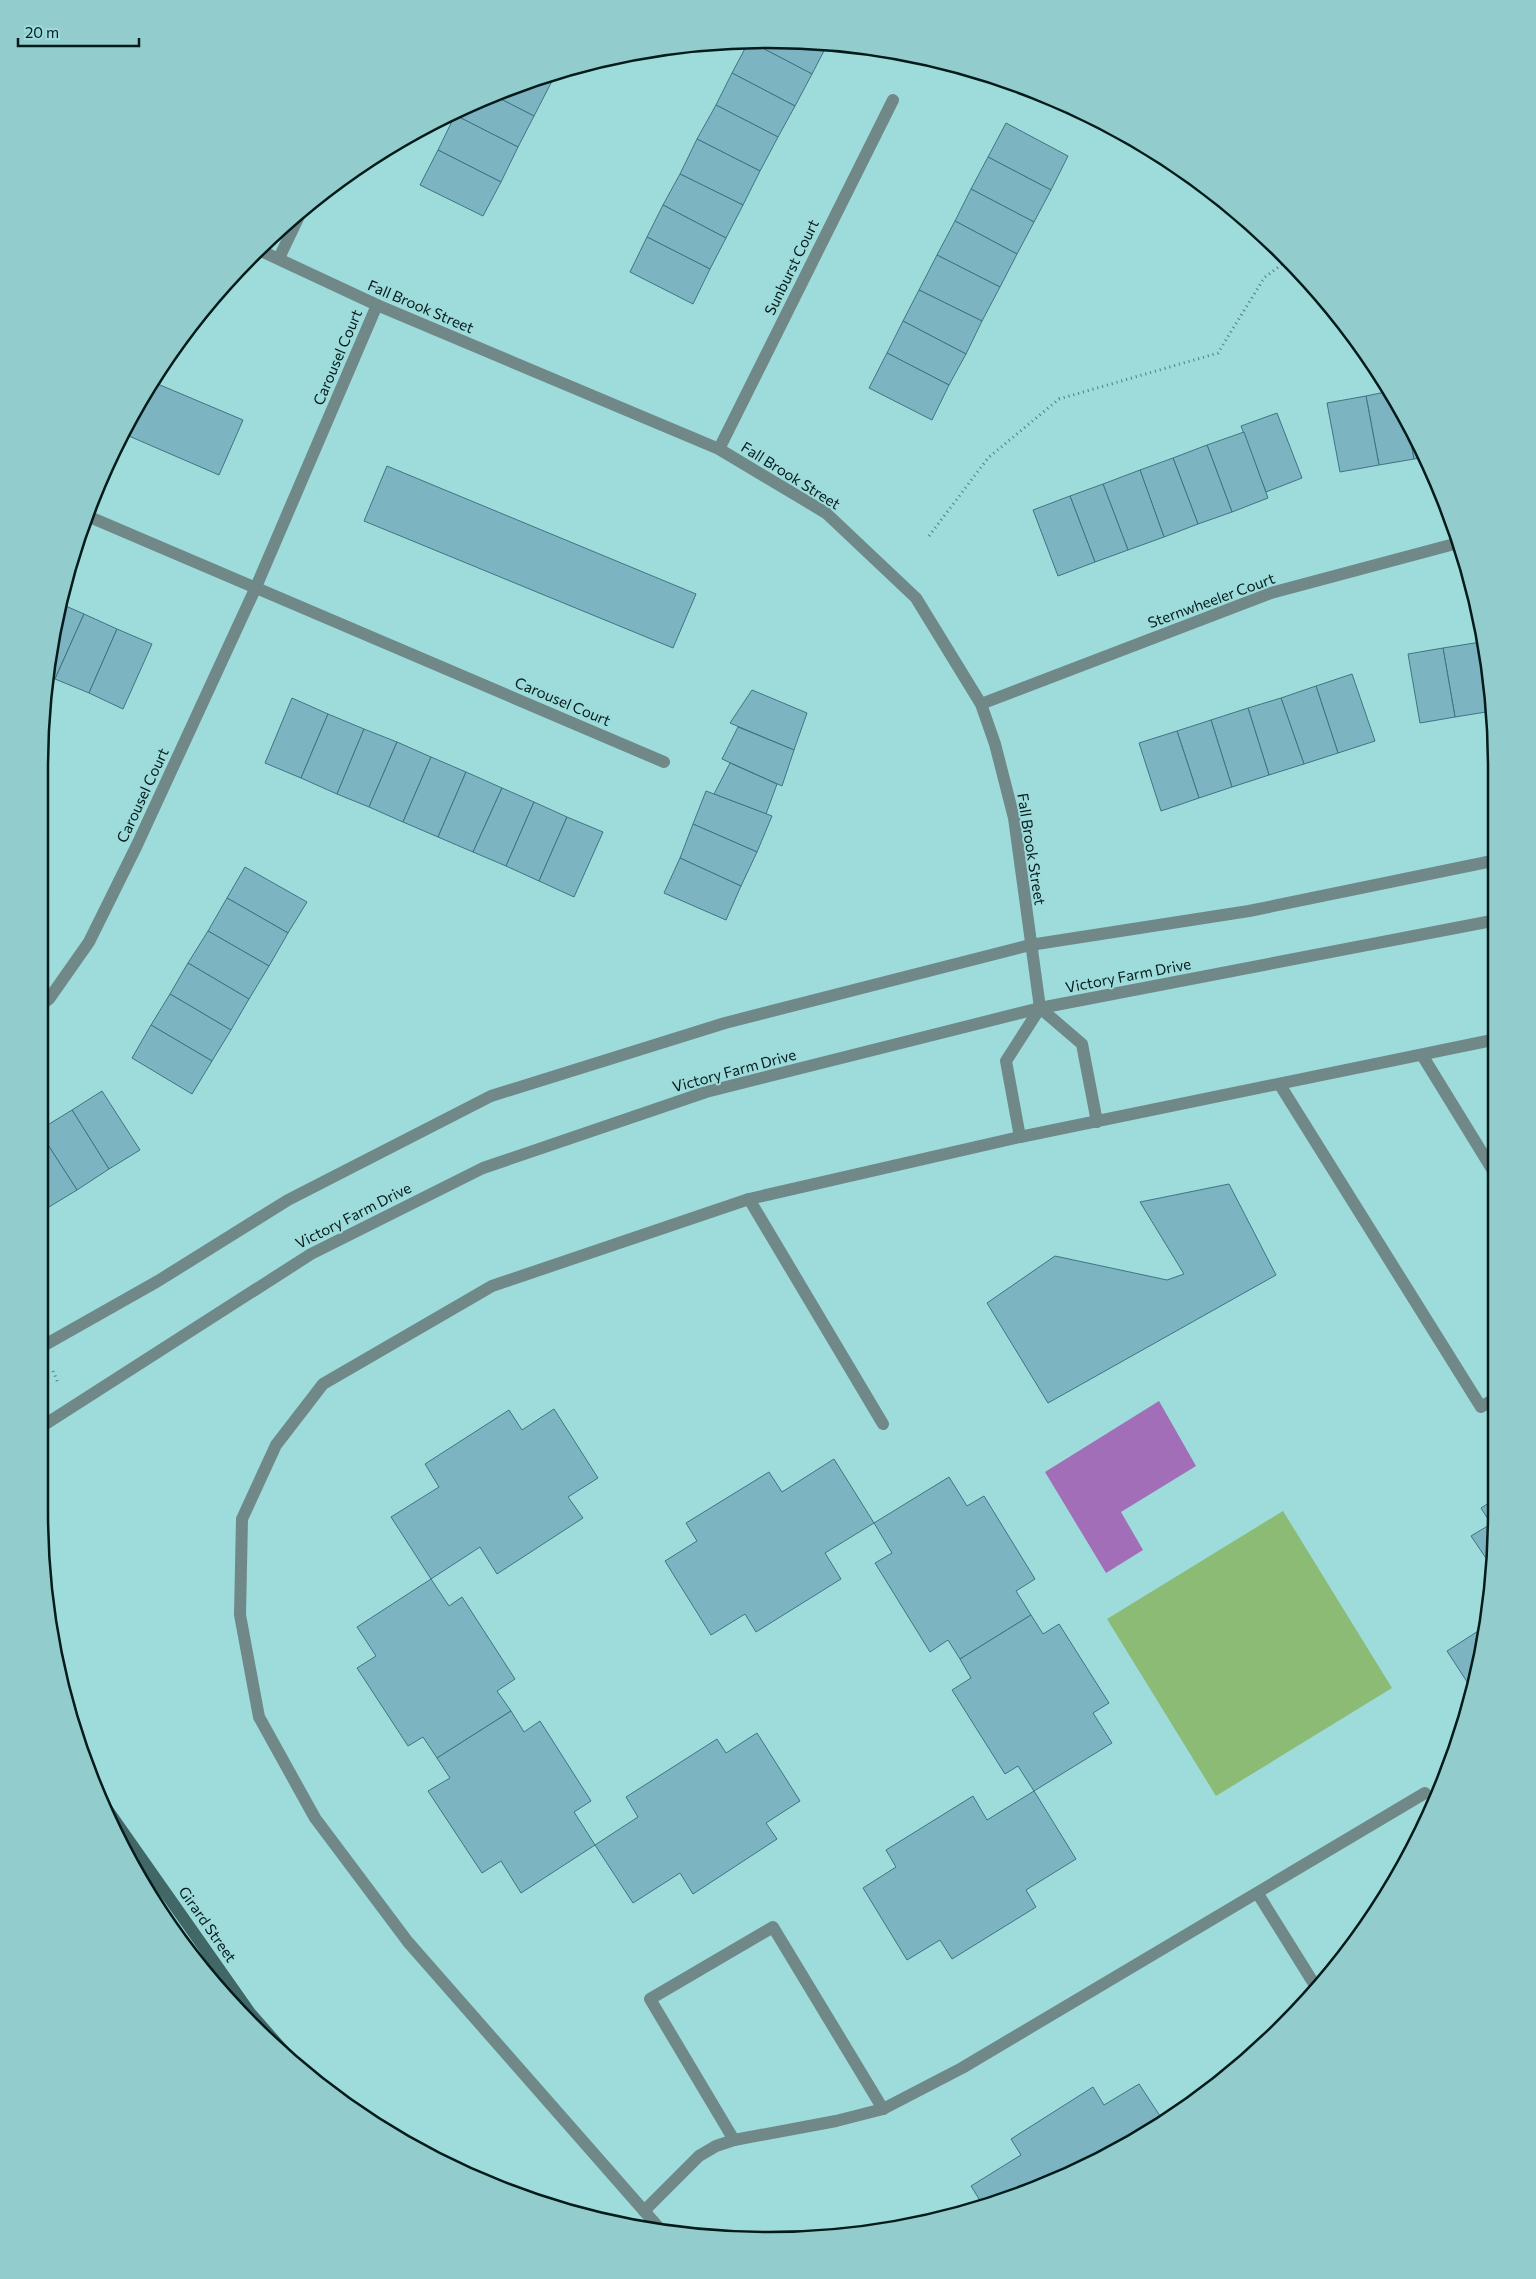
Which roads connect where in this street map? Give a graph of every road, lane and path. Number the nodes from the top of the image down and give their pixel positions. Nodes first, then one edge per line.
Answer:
1 (893, 100) dead end
2 (295, 224) edge
3 (266, 253) edge
4 (279, 258) junction
5 (1282, 264) edge
6 (377, 305) junction
7 (719, 449) junction
8 (92, 518) edge
9 (929, 536) dead end
10 (1453, 544) edge
11 (256, 587) junction
12 (981, 704) junction
13 (664, 762) dead end
14 (1488, 862) edge
15 (1488, 922) edge
16 (1030, 945) junction
17 (48, 1000) edge
18 (1040, 1008) junction
19 (1488, 1041) edge
20 (1422, 1055) junction
21 (1280, 1084) junction
22 (1097, 1122) junction
23 (1020, 1137) junction
24 (1488, 1162) edge
25 (749, 1199) junction
26 (48, 1343) edge
27 (1488, 1403) edge
28 (48, 1421) edge
29 (883, 1424) dead end
30 (1425, 1793) dead end
31 (124, 1833) edge
32 (1258, 1894) junction
33 (1313, 1982) edge
34 (244, 2005) edge
35 (883, 2109) junction
36 (734, 2140) junction
37 (644, 2211) junction
38 (654, 2222) edge

1 - 7 street, Sunburst Court
2 - 4 street
3 - 4 street, Fall Brook Street
4 - 6 street, Fall Brook Street
5 - 9 path
6 - 7 street, Fall Brook Street
6 - 11 street, Carousel Court
7 - 12 street, Fall Brook Street
8 - 11 street, Carousel Court
10 - 12 street, Sternwheeler Court
11 - 13 street, Carousel Court
11 - 17 street, Carousel Court
12 - 16 street, Fall Brook Street
14 - 16 street
15 - 18 street, Victory Farm Drive
16 - 18 street, Fall Brook Street
16 - 26 street
18 - 22 street
18 - 23 street
18 - 28 street, Victory Farm Drive
19 - 20 street
20 - 21 street
20 - 24 street
21 - 22 street
21 - 27 street
22 - 23 street
23 - 25 street
25 - 29 street
25 - 37 street
30 - 32 street
31 - 34 street, Girard Street
32 - 33 street
32 - 35 street
35 - 36 street
35 - 36 street
36 - 37 street
37 - 38 street

